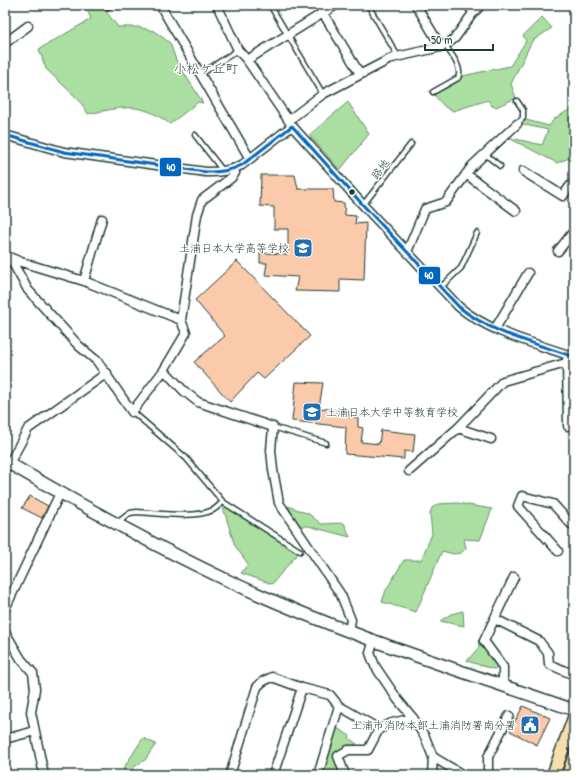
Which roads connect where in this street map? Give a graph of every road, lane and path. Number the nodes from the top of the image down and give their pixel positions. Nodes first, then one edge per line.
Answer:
1 (160, 5) edge
2 (217, 5) edge
3 (270, 5) edge
4 (318, 5) edge
5 (336, 5) edge
6 (368, 5) edge
7 (416, 5) edge
8 (466, 5) edge
9 (481, 5) edge
10 (323, 13) junction
11 (473, 13) junction
12 (28, 26) dead end
13 (288, 34) junction
14 (5, 43) edge
15 (443, 46) junction
16 (238, 50) junction
17 (396, 57) junction
18 (247, 60) junction
19 (201, 74) junction
20 (360, 74) junction
21 (433, 92) dead end
22 (323, 94) junction
23 (517, 101) dead end
24 (290, 123) junction
25 (517, 124) joint
26 (195, 135) dead end
27 (6, 138) edge
28 (411, 144) dead end
29 (485, 154) junction
30 (250, 159) junction
31 (500, 166) dead end
32 (234, 169) junction
33 (523, 171) dead end
34 (224, 172) junction
35 (466, 174) junction
36 (574, 188) edge
37 (363, 205) junction
38 (516, 211) dead end
39 (102, 219) dead end
40 (574, 231) edge
41 (478, 233) dead end
42 (558, 251) dead end
43 (407, 252) junction
44 (7, 257) edge
45 (528, 273) dead end
46 (84, 281) junction
47 (441, 287) junction
48 (180, 320) junction
49 (495, 329) junction
50 (571, 356) edge
51 (566, 363) junction
52 (164, 370) junction
53 (107, 373) junction
54 (132, 412) junction
55 (568, 426) dead end
56 (273, 427) junction
57 (458, 428) junction
58 (491, 439) dead end
59 (326, 443) dead end
60 (7, 462) edge
61 (409, 471) dead end
62 (60, 493) junction
63 (223, 502) junction
64 (574, 523) edge
65 (117, 524) junction
66 (300, 551) dead end
67 (558, 552) dead end
68 (514, 577) dead end
69 (8, 597) edge
70 (5, 610) edge
71 (495, 619) junction
72 (349, 631) junction
73 (5, 632) edge
74 (374, 640) junction
75 (574, 675) edge
76 (503, 685) junction
77 (302, 688) junction
78 (339, 706) junction
79 (574, 710) edge
80 (509, 716) dead end
81 (413, 718) junction
82 (574, 718) edge
83 (379, 729) junction
84 (35, 731) junction
85 (5, 739) edge
86 (433, 757) junction
87 (574, 758) edge
88 (44, 775) edge
89 (230, 775) edge
90 (273, 775) edge
91 (318, 775) edge
92 (345, 775) edge
93 (432, 775) edge
94 (463, 775) edge
95 (488, 775) edge
96 (552, 775) edge
97 (568, 775) edge

1 - 19 street
2 - 16 street
3 - 13 lane
4 - 10 street
5 - 10 street
6 - 17 lane
7 - 15 street
8 - 11 lane
9 - 11 street
10 - 13 street
10 - 20 street
11 - 15 street
12 - 14 street
13 - 18 street
13 - 22 lane
15 - 17 street
15 - 21 lane
16 - 18 street
16 - 19 lane
17 - 20 street
18 - 24 street
19 - 30 street
20 - 22 street
22 - 24 street
23 - 25 lane
24 - 30 street
24 - 37 street
25 - 29 street
26 - 34 lane
27 - 34 street
28 - 37 lane, 路地
29 - 31 lane
29 - 35 street
30 - 32 street
32 - 34 street
32 - 48 street
33 - 36 street
35 - 38 street
35 - 43 street
37 - 43 street
39 - 46 street
40 - 42 street
41 - 47 lane
43 - 47 street
44 - 46 street
44 - 53 street
45 - 49 street
46 - 48 street
47 - 49 street
48 - 52 street
49 - 50 street
50 - 51 street
51 - 55 street
51 - 57 street
52 - 54 street
52 - 56 street
53 - 54 street
53 - 60 street
54 - 63 lane
56 - 59 lane
56 - 72 street
57 - 58 street
57 - 61 street
60 - 62 street
62 - 65 street
62 - 69 street
63 - 65 lane
63 - 66 lane
64 - 67 street
65 - 72 street
68 - 71 street
69 - 70 street
71 - 75 street
71 - 76 street
72 - 74 street
73 - 84 street
74 - 76 street
74 - 81 street
76 - 79 street
77 - 78 street
77 - 89 street
77 - 90 street
78 - 83 street
78 - 91 street
80 - 95 street
81 - 83 street
81 - 86 street
82 - 96 main road
83 - 92 street
84 - 85 street
84 - 88 street
86 - 93 street
86 - 94 street
87 - 97 main road

